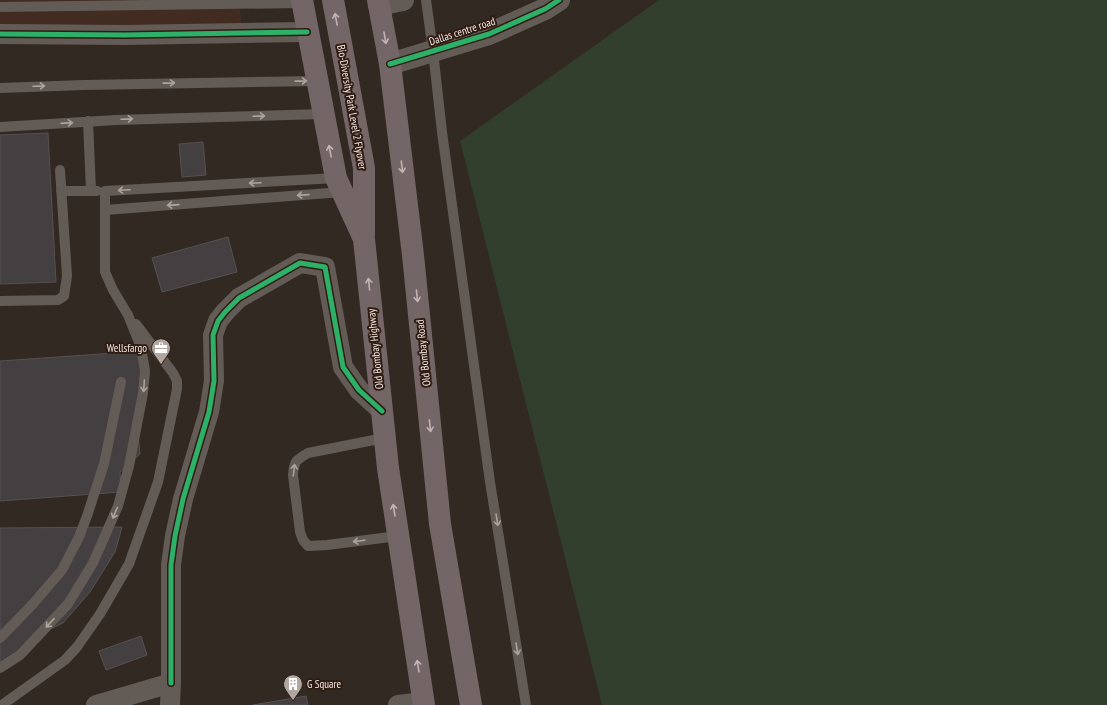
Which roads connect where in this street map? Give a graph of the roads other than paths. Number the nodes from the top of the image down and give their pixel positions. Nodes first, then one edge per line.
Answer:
1 (333, 0) edge
2 (403, 0) edge
3 (426, 0) edge
4 (302, 1) edge
5 (187, 2) edge
6 (379, 2) edge
7 (548, 3) edge
8 (0, 7) edge
9 (308, 32) junction
10 (0, 34) edge
11 (433, 51) junction
12 (390, 64) junction
13 (317, 81) junction
14 (0, 88) edge
15 (323, 114) junction
16 (88, 121) junction
17 (0, 127) edge
18 (60, 170) dead end
19 (339, 185) junction
20 (91, 190) junction
21 (105, 190) junction
22 (61, 191) junction
23 (105, 210) junction
24 (364, 239) junction
25 (0, 301) edge
26 (128, 315) junction
27 (121, 382) dead end
28 (382, 411) junction
29 (384, 438) junction
30 (398, 536) junction
31 (0, 638) edge
32 (0, 668) edge
33 (171, 683) junction
34 (424, 704) edge
35 (2, 705) edge
36 (96, 705) edge
37 (170, 705) edge
38 (398, 705) edge
39 (471, 705) edge
40 (526, 705) edge

24 -> 1 main road, Bio-Diversity Park Level 2 Flyover
2 - 6 street
3 - 11 lane
4 - 5 lane
4 - 9 main road, Old Bombay Highway
5 - 8 lane
6 -> 12 main road, Old Bombay Road
7 - 11 street, Dallas centre road
9 - 10 street
9 - 13 main road, Old Bombay Highway
11 - 12 street, Dallas centre road
11 -> 40 lane
12 -> 39 main road, Old Bombay Road
14 -> 13 lane
13 - 15 main road, Old Bombay Highway
16 -> 15 lane
19 -> 15 main road, Old Bombay Highway
17 -> 16 lane
16 - 20 lane
18 - 22 lane
19 -> 21 lane
19 -> 23 lane
19 - 24 main road, Old Bombay Highway
20 - 21 lane
20 - 22 lane
21 - 23 lane
22 - 25 lane
23 - 26 lane
28 -> 24 main road, Old Bombay Highway
26 -> 32 lane
26 - 35 lane
27 - 31 lane
28 - 29 main road, Old Bombay Highway
28 - 33 street
30 -> 29 main road, Old Bombay Highway
30 -> 29 lane
34 -> 30 main road, Old Bombay Highway
33 - 36 street
33 - 37 street
34 - 38 street

